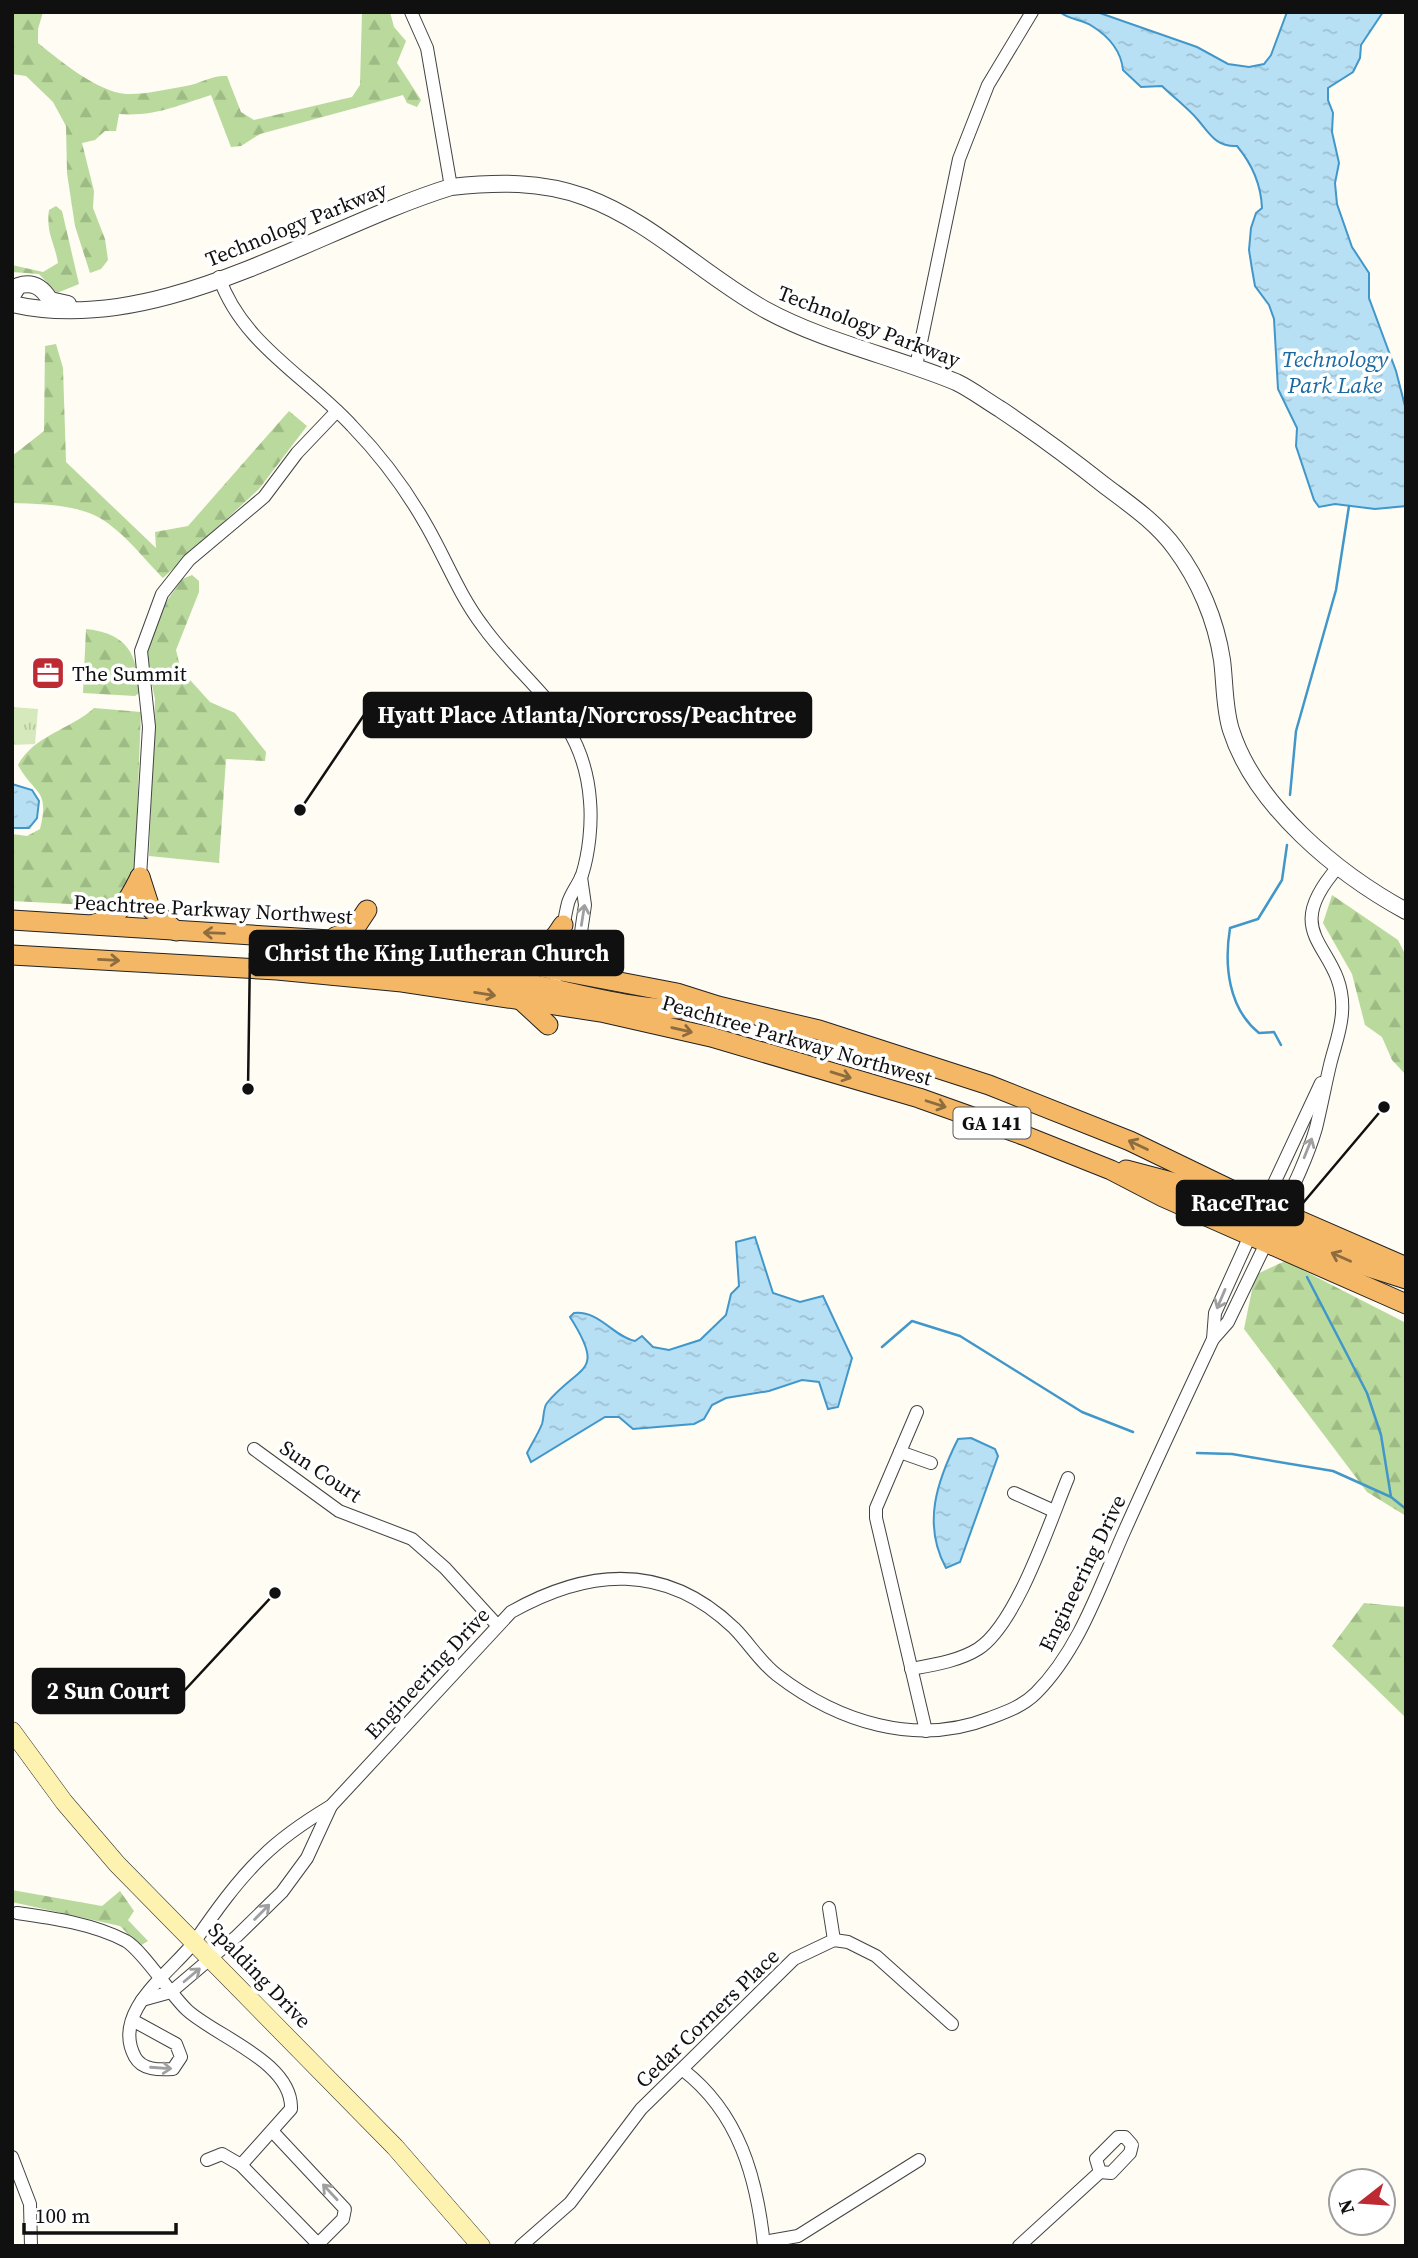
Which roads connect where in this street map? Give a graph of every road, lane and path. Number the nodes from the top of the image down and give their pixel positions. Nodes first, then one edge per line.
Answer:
1 (411, 12) edge
2 (1032, 12) edge
3 (451, 187) junction
4 (219, 277) junction
5 (12, 296) edge
6 (12, 304) edge
7 (84, 309) junction
8 (916, 366) junction
9 (337, 411) junction
10 (1338, 867) junction
11 (140, 877) junction
12 (581, 877) junction
13 (1406, 911) edge
14 (12, 920) edge
15 (48, 922) junction
16 (90, 925) junction
17 (563, 925) junction
18 (12, 927) edge
19 (176, 932) junction
20 (331, 937) junction
21 (394, 944) junction
22 (579, 953) junction
23 (12, 955) edge
24 (483, 956) junction
25 (599, 978) junction
26 (402, 982) junction
27 (562, 990) junction
28 (518, 999) junction
29 (718, 1006) junction
30 (548, 1025) dead end
31 (1330, 1065) junction
32 (1266, 1223) junction
33 (1406, 1267) edge
34 (1406, 1279) edge
35 (1406, 1304) edge
36 (1213, 1339) junction
37 (917, 1412) dead end
38 (254, 1449) dead end
39 (900, 1452) junction
40 (931, 1463) dead end
41 (1068, 1478) dead end
42 (1014, 1493) dead end
43 (1054, 1511) junction
44 (497, 1625) junction
45 (911, 1670) junction
46 (12, 1731) edge
47 (926, 1731) junction
48 (331, 1805) junction
49 (830, 1908) dead end
50 (17, 1913) dead end
51 (834, 1940) junction
52 (195, 1941) junction
53 (211, 1958) junction
54 (158, 1978) junction
55 (171, 1992) junction
56 (142, 2000) junction
57 (134, 2021) junction
58 (952, 2024) dead end
59 (683, 2070) junction
60 (273, 2132) junction
61 (12, 2157) edge
62 (207, 2160) dead end
63 (919, 2160) dead end
64 (241, 2165) junction
65 (1100, 2172) dead end
66 (764, 2244) edge
67 (317, 2245) edge
68 (31, 2246) edge
69 (481, 2246) edge
70 (521, 2246) edge
71 (1019, 2246) edge

1 - 3 street
2 - 8 street
3 - 4 street, Technology Parkway
3 - 8 street, Technology Parkway
4 - 7 street, Technology Parkway
4 - 9 street
5 - 7 street
6 - 7 street, Technology Parkway
8 - 10 street, Technology Parkway
9 - 11 street
9 - 12 street
10 - 13 street, Technology Parkway
10 - 31 street, Engineering Drive
11 - 16 highway
11 - 19 highway
12 - 17 street
22 -> 12 street
14 - 15 highway, Peachtree Parkway Northwest / GA 141
15 - 16 highway, Peachtree Parkway Northwest / GA 141
15 - 18 highway
16 - 19 highway, Peachtree Parkway Northwest / GA 141
17 - 24 highway
17 - 27 street
20 -> 19 highway, Peachtree Parkway Northwest / GA 141
20 - 21 highway, Peachtree Parkway Northwest / GA 141
20 - 21 highway
21 - 24 highway, Peachtree Parkway Northwest / GA 141
22 - 25 highway
22 - 27 street
23 -> 26 highway, Peachtree Parkway Northwest / GA 141
24 - 27 highway, Peachtree Parkway Northwest / GA 141
25 - 27 highway, Peachtree Parkway Northwest / GA 141
25 - 29 highway, Peachtree Parkway Northwest / GA 141
26 - 27 highway
26 -> 28 highway, Peachtree Parkway Northwest / GA 141
27 - 28 highway, Peachtree Parkway Northwest / GA 141
27 - 29 highway
27 -> 32 highway, Peachtree Parkway Northwest / GA 141
28 - 30 highway
32 -> 29 highway, Peachtree Parkway Northwest / GA 141
31 - 32 street, Engineering Drive
32 -> 31 street, Engineering Drive
32 - 33 highway, Peachtree Parkway Northwest / GA 141
34 -> 32 highway
32 - 35 highway, Peachtree Parkway Northwest / GA 141
32 - 36 street, Engineering Drive
32 -> 36 street, Engineering Drive
36 - 47 street, Engineering Drive
37 - 39 street
38 - 44 street, Sun Court
39 - 40 street
39 - 45 street
41 - 43 street
42 - 43 street
43 - 45 street
44 - 47 street, Engineering Drive
44 - 48 street, Engineering Drive
45 - 47 street
46 - 52 main road, Spalding Drive
48 - 52 street, Engineering Drive
53 -> 48 street, Engineering Drive
49 - 51 street
50 - 54 street
51 - 58 street
51 - 59 street, Cedar Corners Place
52 - 53 main road, Spalding Drive
52 - 54 street, Engineering Drive
55 -> 53 street, Engineering Drive
53 - 69 main road, Spalding Drive
54 - 55 street
54 - 56 street, Engineering Drive
55 - 56 street
55 - 60 street
56 - 57 street, Engineering Drive
57 -> 57 street
59 - 66 street
59 - 70 street, Cedar Corners Place
60 - 64 street
67 -> 60 street
61 - 68 street
62 - 64 street
63 - 66 street
64 - 67 street
65 - 71 street

